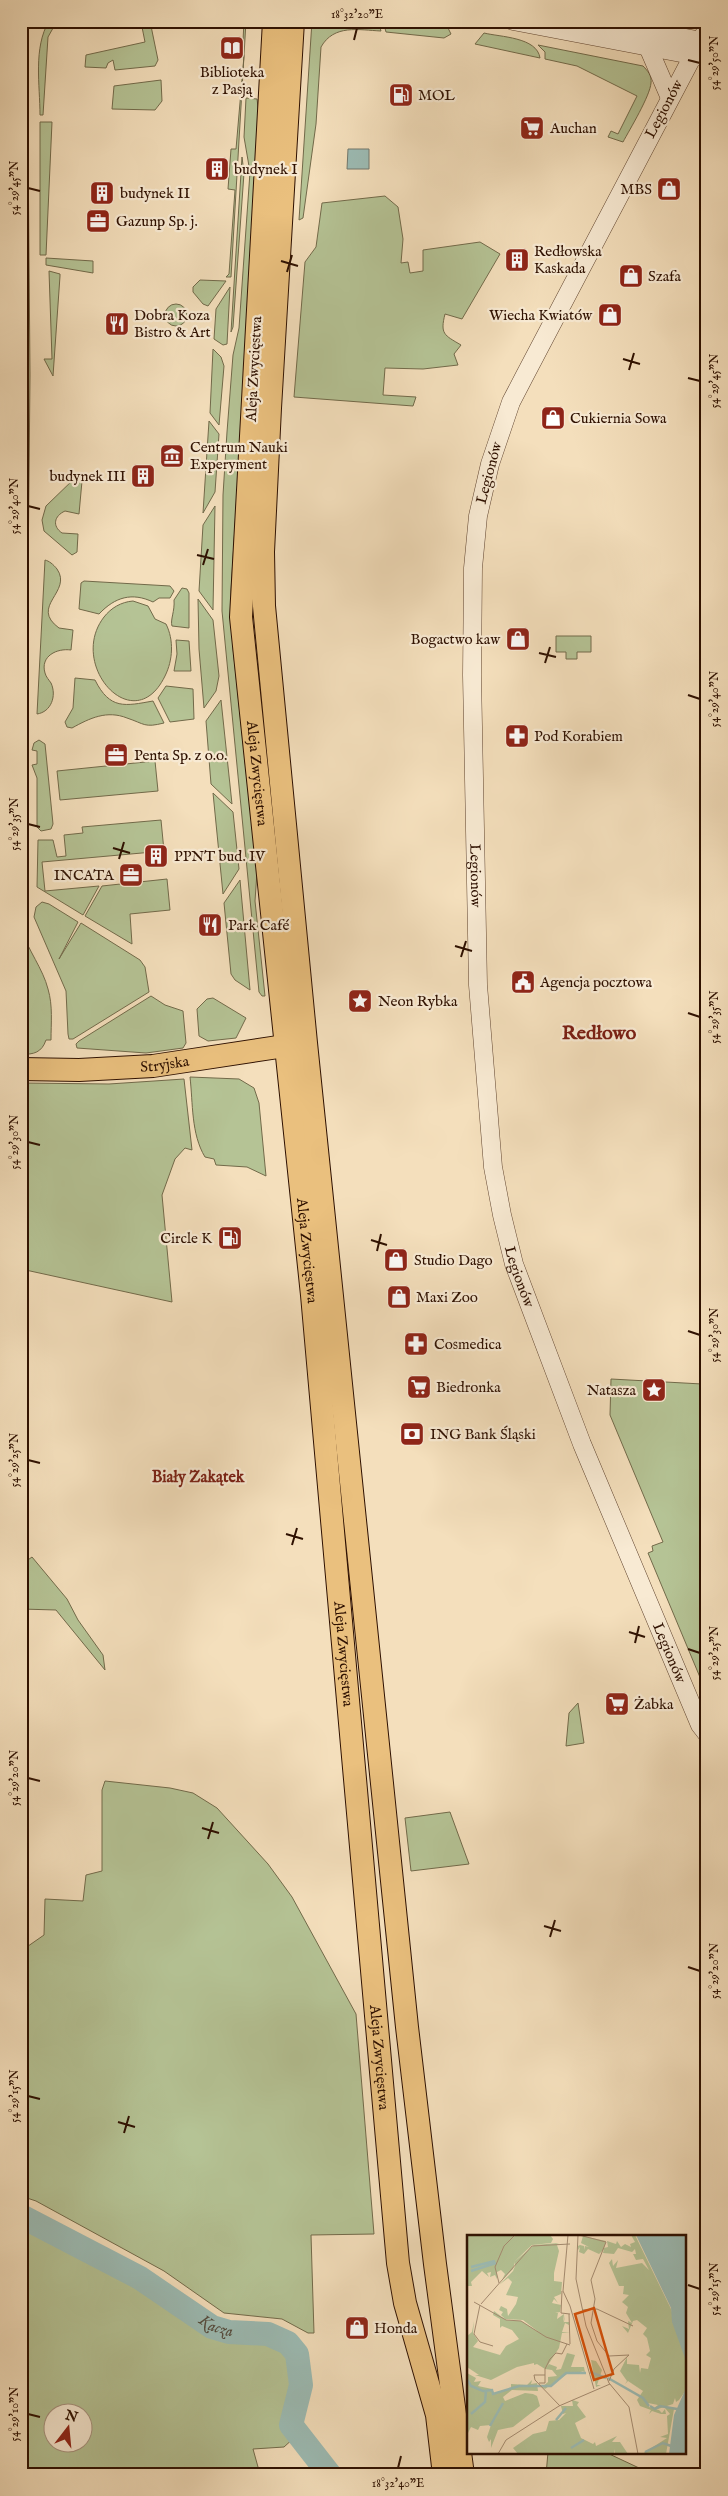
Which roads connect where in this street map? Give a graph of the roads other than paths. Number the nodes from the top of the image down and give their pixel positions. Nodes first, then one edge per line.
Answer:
1 (274, 21) edge
2 (293, 21) edge
3 (513, 21) edge
4 (596, 21) edge
5 (703, 45) edge
6 (648, 47) junction
7 (670, 98) junction
8 (295, 1044) junction
9 (21, 1069) edge
10 (707, 1734) edge
11 (407, 2027) junction
12 (378, 2030) junction
13 (444, 2475) edge
14 (463, 2475) edge

1 - 8 main road, Aleja Zwycięstwa
2 - 8 main road, Aleja Zwycięstwa
3 - 6 street
4 - 5 street
5 - 6 street
5 - 7 street, Legionów
6 - 7 street
7 - 10 street, Legionów
8 - 9 main road, Stryjska
8 - 11 main road, Aleja Zwycięstwa
8 - 12 main road, Aleja Zwycięstwa
11 - 12 main road
11 - 14 main road, Aleja Zwycięstwa
12 - 13 main road, Aleja Zwycięstwa

